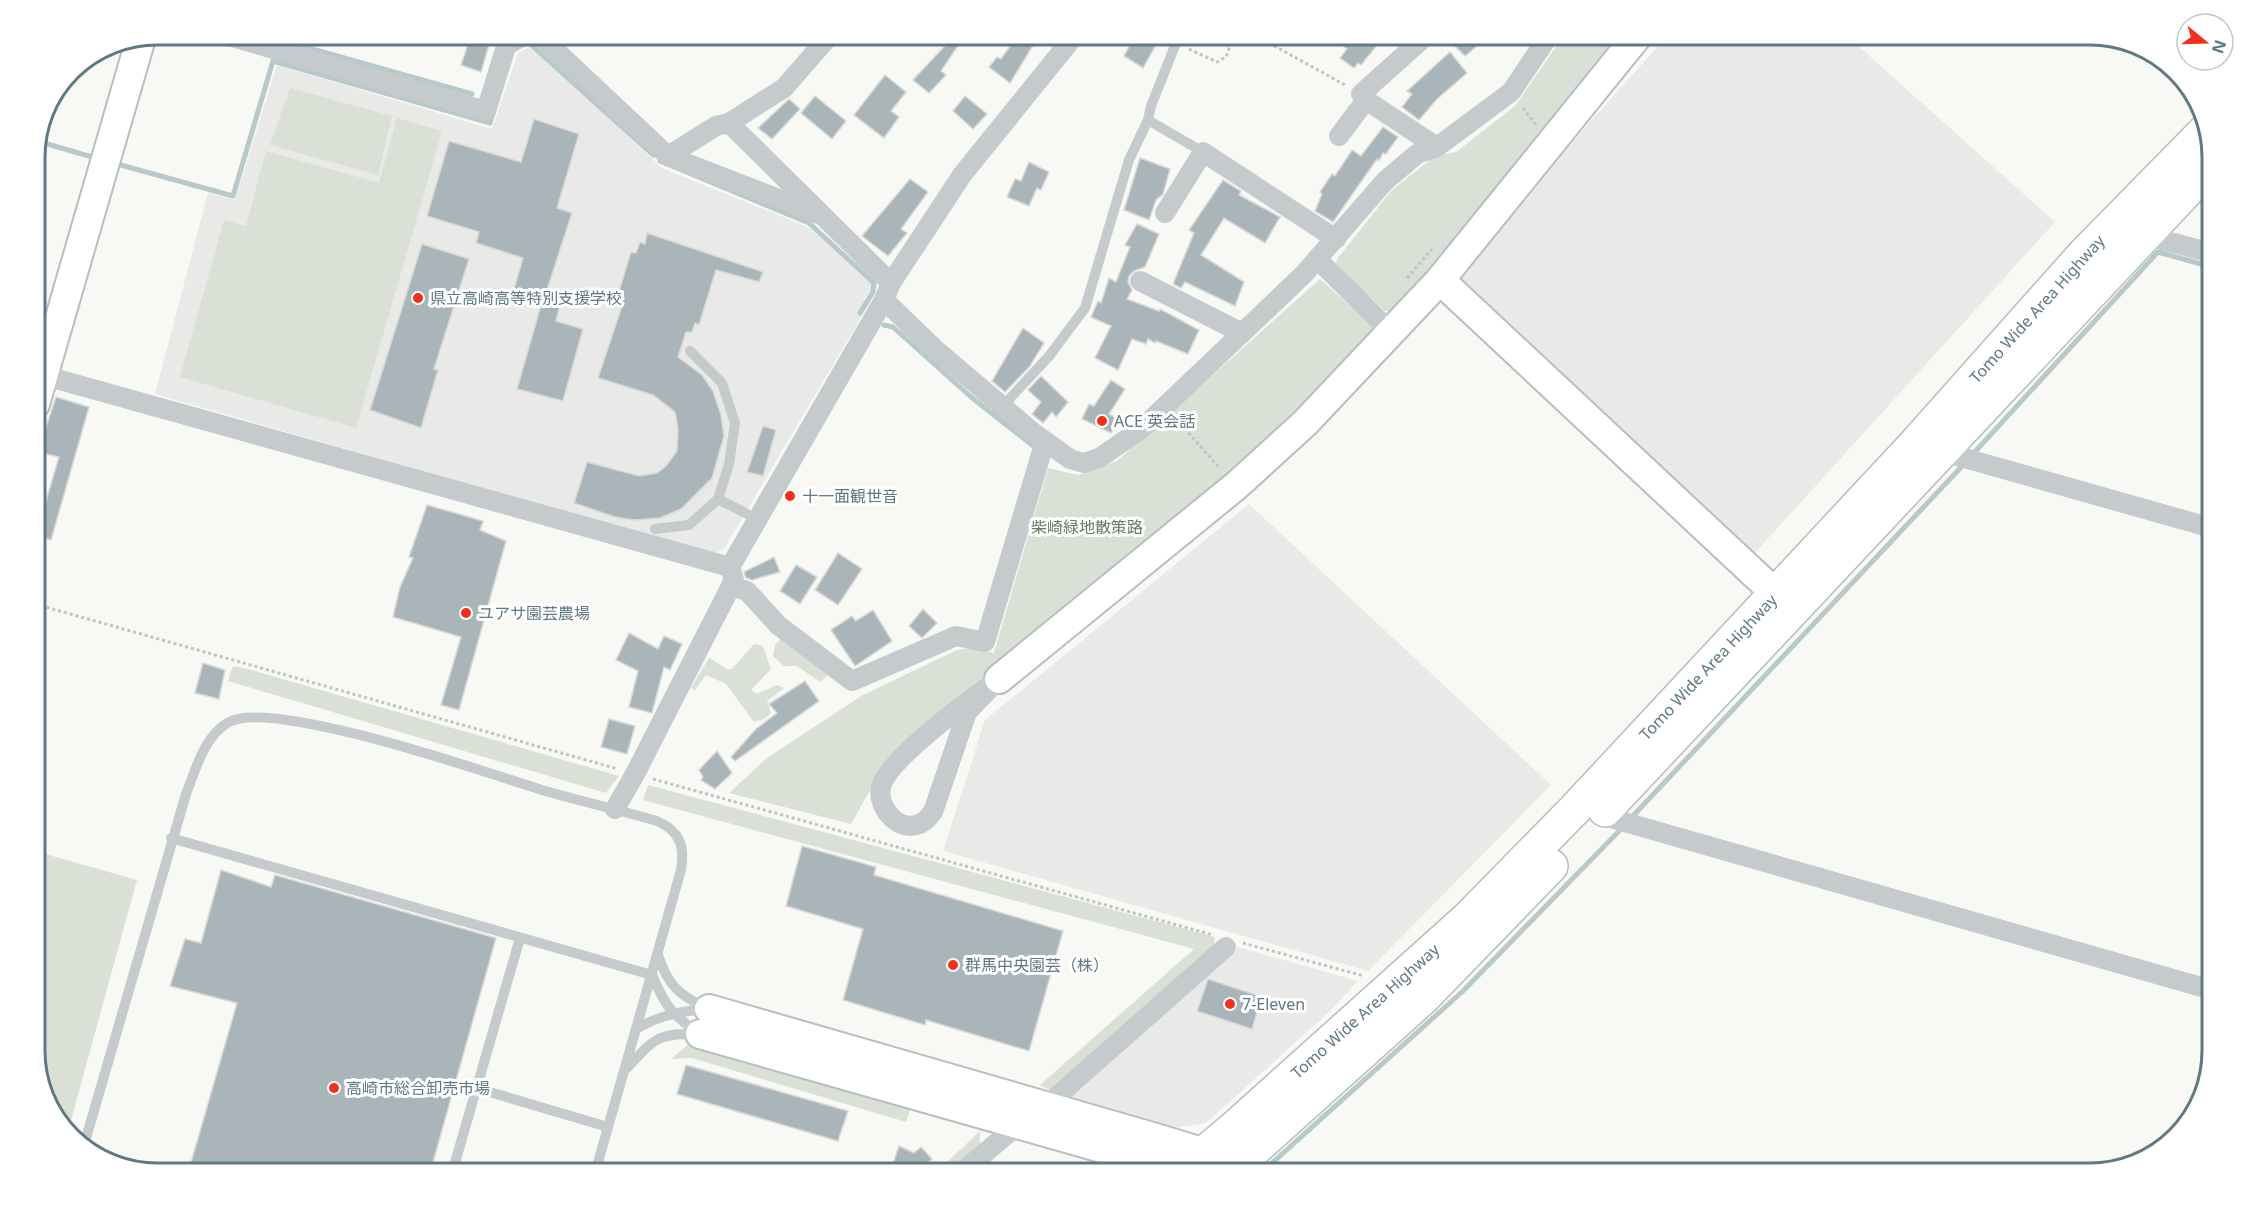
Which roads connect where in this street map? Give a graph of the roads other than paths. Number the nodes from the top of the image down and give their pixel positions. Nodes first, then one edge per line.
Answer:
1 (260, 45) edge
2 (507, 45) edge
3 (550, 45) edge
4 (821, 45) edge
5 (1067, 45) edge
6 (1173, 45) edge
7 (1416, 45) edge
8 (1543, 45) edge
9 (1630, 45) edge
10 (138, 47) edge
11 (1361, 94) road end
12 (1148, 120) junction
13 (729, 123) junction
14 (1339, 136) dead end
15 (2200, 136) edge
16 (1437, 147) junction
17 (1203, 152) junction
18 (668, 156) junction
19 (2202, 174) edge
20 (1165, 213) dead end
21 (822, 216) junction
22 (2144, 235) junction
23 (1336, 239) junction
24 (2202, 250) edge
25 (1317, 260) junction
26 (1440, 280) junction
27 (1140, 281) dead end
28 (887, 291) junction
29 (1240, 332) junction
30 (1391, 332) junction
31 (690, 351) dead end
32 (45, 354) edge
33 (45, 376) edge
34 (1003, 406) junction
35 (1045, 441) junction
36 (1943, 452) junction
37 (718, 499) junction
38 (757, 519) junction
39 (2202, 525) edge
40 (655, 529) dead end
41 (730, 577) junction
42 (1776, 594) junction
43 (999, 679) junction
44 (615, 808) junction
45 (1600, 815) junction
46 (171, 838) junction
47 (520, 938) junction
48 (1229, 942) road end
49 (658, 955) junction
50 (652, 975) junction
51 (2202, 987) edge
52 (673, 1013) junction
53 (704, 1022) junction
54 (636, 1029) junction
55 (624, 1071) junction
56 (476, 1088) junction
57 (1046, 1106) junction
58 (1018, 1124) junction
59 (608, 1127) junction
60 (86, 1137) edge
61 (455, 1163) edge
62 (598, 1163) edge
63 (973, 1163) edge
64 (1186, 1163) edge
65 (1196, 1163) edge
66 (1218, 1163) edge
67 (1219, 1163) edge

1 - 2 street
3 - 18 street
4 - 13 street
5 - 28 street
6 - 12 lane
7 - 11 street
8 - 16 street
9 - 26 street
10 - 32 street
12 - 17 lane
12 - 34 lane
13 - 18 street
13 - 21 street
14 - 16 street
15 - 42 highway, Tomo Wide Area Highway
16 - 23 street
17 - 20 street
17 - 23 street
18 - 21 street
19 - 22 highway, Tomo Wide Area Highway
21 - 28 street
22 - 24 street
22 - 36 highway, Tomo Wide Area Highway
23 - 25 street
25 - 29 street
25 - 30 street
26 - 30 street
26 - 42 street
27 - 29 street
28 - 34 street
28 - 38 street
29 - 35 street
30 - 43 street
31 - 37 lane
33 - 41 street
34 - 35 street
35 - 41 street
36 - 39 street
36 - 45 highway, Tomo Wide Area Highway
37 - 38 lane
37 - 40 lane
38 - 41 street
41 - 44 street
42 - 66 highway, Tomo Wide Area Highway
43 - 43 street
44 - 46 lane
44 - 49 lane
45 - 51 street
45 - 67 highway, Tomo Wide Area Highway
46 - 47 lane
46 - 60 lane
47 - 50 lane
47 - 56 lane
48 - 57 street
49 - 50 lane
49 - 53 lane
50 - 52 lane
50 - 54 lane
52 - 53 lane
52 - 53 lane
52 - 54 lane
53 - 55 lane
53 - 57 street
53 - 58 street
54 - 55 lane
55 - 59 lane
56 - 59 lane
56 - 61 lane
57 - 58 street
57 - 65 street
58 - 63 street
58 - 64 street
59 - 62 lane

